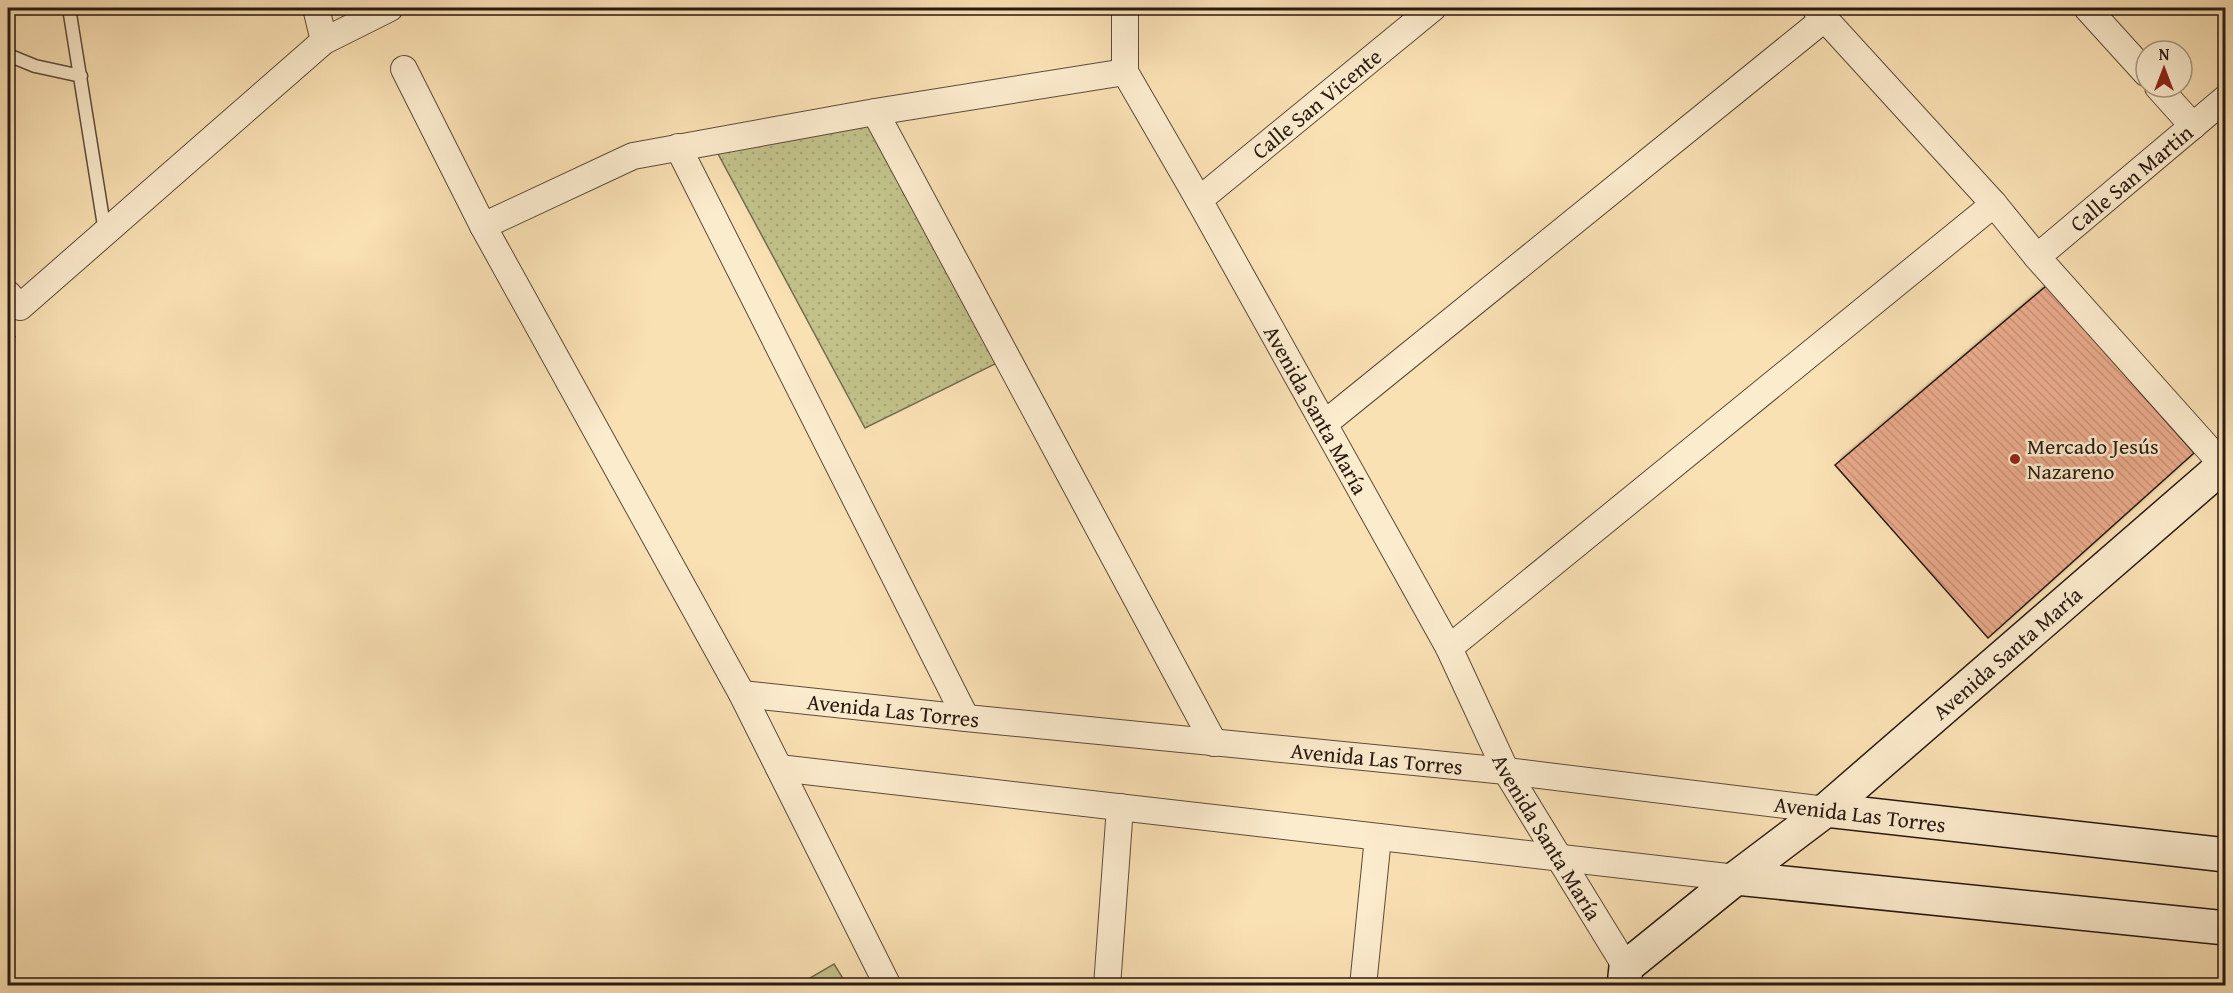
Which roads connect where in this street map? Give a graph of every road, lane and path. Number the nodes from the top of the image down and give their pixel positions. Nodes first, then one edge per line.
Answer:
1 (69, 8) edge
2 (316, 8) edge
3 (390, 8) edge
4 (1125, 8) edge
5 (1433, 8) edge
6 (2087, 8) edge
7 (1820, 13) edge
8 (324, 41) junction
9 (8, 55) edge
10 (2134, 60) edge
11 (404, 69) dead end
12 (1125, 72) junction
13 (81, 76) junction
14 (2226, 98) edge
15 (2169, 99) edge
16 (874, 112) junction
17 (2193, 126) junction
18 (678, 147) junction
19 (1199, 200) junction
20 (1994, 204) junction
21 (483, 226) junction
22 (105, 232) junction
23 (2037, 256) junction
24 (8, 294) edge
25 (1324, 424) junction
26 (2224, 464) edge
27 (1449, 648) junction
28 (742, 694) junction
29 (966, 718) junction
30 (1214, 743) junction
31 (779, 768) junction
32 (1506, 771) junction
33 (1120, 807) junction
34 (1826, 810) junction
35 (1378, 837) junction
36 (2226, 855) edge
37 (1559, 857) junction
38 (1736, 878) junction
39 (2226, 928) edge
40 (1625, 976) edge
41 (888, 986) edge
42 (1107, 986) edge
43 (1363, 986) edge

1 - 13 lane
2 - 8 street
3 - 8 street
4 - 12 street
5 - 19 street, Calle San Vicente
6 - 10 street
7 - 20 street
7 - 25 street
8 - 22 street
9 - 13 lane
11 - 21 street
12 - 16 street
12 - 19 street, Avenida Santa María
13 - 22 lane
14 - 17 street, Calle San Martin
15 - 17 street
16 - 18 street
16 - 30 street
17 - 23 street, Calle San Martin
18 - 21 street
18 - 29 street
19 - 25 street, Avenida Santa María
20 - 23 street
20 - 27 street
21 - 28 street
22 - 24 street
23 - 26 street
25 - 27 street, Avenida Santa María
26 - 34 street, Avenida Santa María
27 - 32 street, Avenida Santa María
28 - 29 street, Avenida Las Torres
28 - 31 street
29 - 30 street, Avenida Las Torres
30 - 32 street, Avenida Las Torres
31 - 33 street
31 - 41 street
32 - 34 street, Avenida Las Torres
32 - 37 street, Avenida Santa María
33 - 35 street
33 - 42 street
34 - 36 street, Avenida Las Torres
34 - 38 street, Avenida Santa María
35 - 37 street
35 - 43 street
37 - 38 street
37 - 40 street, Avenida Santa María
38 - 39 street
38 - 40 street, Avenida Santa María

